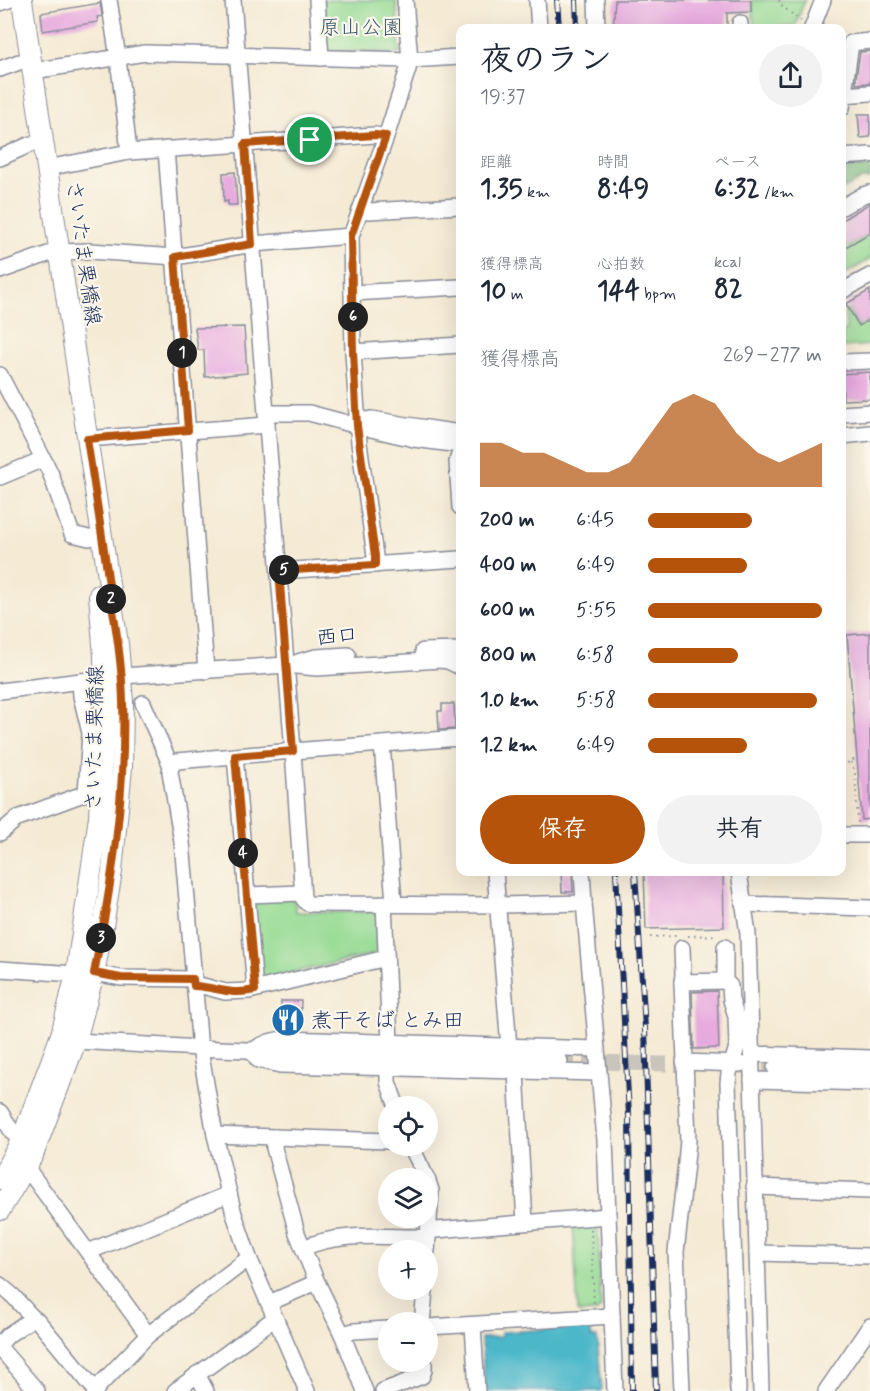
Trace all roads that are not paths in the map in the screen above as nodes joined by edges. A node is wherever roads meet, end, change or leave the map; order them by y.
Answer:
1 (9, 0) edge
2 (22, 0) edge
3 (109, 0) edge
4 (233, 0) edge
5 (317, 0) edge
6 (405, 0) edge
7 (537, 0) edge
8 (596, 0) edge
9 (823, 0) edge
10 (0, 3) edge
11 (539, 24) edge
12 (597, 24) edge
13 (808, 24) edge
14 (870, 41) edge
15 (238, 55) junction
16 (456, 57) edge
17 (118, 58) junction
18 (321, 58) junction
19 (410, 60) junction
20 (26, 66) junction
21 (0, 69) edge
22 (846, 72) edge
23 (870, 93) edge
24 (846, 101) edge
25 (386, 136) junction
26 (31, 144) junction
27 (245, 144) junction
28 (166, 149) junction
29 (129, 152) junction
30 (870, 155) edge
31 (846, 157) edge
32 (0, 158) edge
33 (47, 168) junction
34 (870, 193) edge
35 (846, 205) edge
36 (456, 206) edge
37 (360, 210) junction
38 (351, 236) junction
39 (252, 244) junction
40 (54, 253) junction
41 (175, 257) junction
42 (0, 270) edge
43 (870, 276) edge
44 (456, 287) edge
45 (846, 289) edge
46 (352, 293) junction
47 (456, 345) edge
48 (353, 352) junction
49 (870, 361) edge
50 (846, 362) edge
51 (1, 380) edge
52 (870, 412) edge
53 (846, 414) edge
54 (267, 419) junction
55 (870, 424) edge
56 (357, 426) junction
57 (846, 426) edge
58 (188, 430) junction
59 (456, 432) edge
60 (870, 433) edge
61 (846, 436) edge
62 (87, 439) junction
63 (456, 451) edge
64 (43, 459) junction
65 (0, 477) edge
66 (89, 538) junction
67 (456, 559) edge
68 (375, 565) junction
69 (279, 571) junction
70 (456, 650) edge
71 (456, 664) edge
72 (286, 665) junction
73 (206, 671) junction
74 (113, 677) junction
75 (80, 681) junction
76 (0, 691) edge
77 (143, 703) dead end
78 (456, 738) edge
79 (382, 744) junction
80 (293, 751) junction
81 (235, 756) junction
82 (171, 766) junction
83 (0, 833) edge
84 (846, 835) edge
85 (870, 835) edge
86 (486, 876) edge
87 (495, 876) edge
88 (582, 876) edge
89 (740, 876) edge
90 (302, 893) junction
91 (247, 895) junction
92 (389, 903) junction
93 (584, 903) junction
94 (493, 904) junction
95 (743, 904) junction
96 (870, 908) edge
97 (722, 941) road end
98 (682, 948) dead end
99 (386, 958) junction
100 (0, 969) edge
101 (85, 973) junction
102 (725, 981) junction
103 (194, 982) junction
104 (682, 982) junction
105 (255, 990) junction
106 (69, 1038) junction
107 (390, 1043) junction
108 (504, 1046) junction
109 (200, 1049) junction
110 (597, 1049) junction
111 (252, 1051) junction
112 (870, 1058) edge
113 (560, 1061) tunnel mouth
114 (684, 1062) junction
115 (731, 1064) junction
116 (752, 1066) junction
117 (388, 1067) junction
118 (775, 1068) tunnel mouth
119 (870, 1071) edge
120 (516, 1072) junction
121 (598, 1073) junction
122 (870, 1083) edge
123 (393, 1096) edge
124 (0, 1112) edge
125 (215, 1135) junction
126 (275, 1137) junction
127 (21, 1141) junction
128 (378, 1141) edge
129 (26, 1167) junction
130 (0, 1179) edge
131 (754, 1187) junction
132 (870, 1191) edge
133 (229, 1194) junction
134 (0, 1210) edge
135 (608, 1216) junction
136 (525, 1222) junction
137 (428, 1240) edge
138 (303, 1248) junction
139 (88, 1252) junction
140 (757, 1253) junction
141 (870, 1256) edge
142 (249, 1258) junction
143 (317, 1282) junction
144 (0, 1285) edge
145 (269, 1303) junction
146 (612, 1316) junction
147 (33, 1318) junction
148 (275, 1318) junction
149 (473, 1325) junction
150 (870, 1326) edge
151 (438, 1327) edge
152 (378, 1330) edge
153 (342, 1334) junction
154 (148, 1335) junction
155 (0, 1346) edge
156 (423, 1372) edge
157 (197, 1374) junction
158 (37, 1391) edge
159 (95, 1391) edge
160 (175, 1391) edge
161 (206, 1391) edge
162 (307, 1391) edge
163 (365, 1391) edge
164 (383, 1391) edge
165 (477, 1391) edge
166 (615, 1391) edge
167 (682, 1391) edge
168 (738, 1391) edge
169 (761, 1391) edge
170 (826, 1391) edge

1 - 10 street
1 - 20 main road, さいたま栗橋線
2 - 20 main road, さいたま栗橋線
3 - 17 street
4 - 15 street
5 - 18 street
6 - 19 street
7 - 11 street
8 - 12 street
9 - 13 street
14 - 22 street
15 - 17 street
15 - 18 street
15 - 27 street
16 - 19 street
17 - 20 street
17 - 29 street
18 - 19 street
19 - 25 street
20 - 21 street
20 - 26 main road, さいたま栗橋線
20 - 33 main road, さいたま栗橋線
23 - 24 street
25 - 27 street
25 - 37 street
26 - 32 street
26 - 40 main road, さいたま栗橋線
27 - 28 street
27 - 39 street
28 - 29 street
28 - 41 street
29 - 33 street
30 - 31 street
33 - 40 main road, さいたま栗橋線
34 - 35 street
36 - 37 street
37 - 38 street
38 - 39 street
38 - 46 street
39 - 41 street
39 - 54 street
40 - 41 street
40 - 42 street
40 - 62 main road, さいたま栗橋線
40 - 66 main road, さいたま栗橋線
41 - 58 street
43 - 45 street
44 - 46 street
46 - 48 street
47 - 48 street
48 - 56 street
49 - 50 street
51 - 64 street
52 - 53 street
54 - 56 street
54 - 58 street
54 - 69 street
55 - 57 street
56 - 59 street
56 - 63 street
56 - 68 street
58 - 62 street
58 - 73 street
60 - 61 street
62 - 74 main road, さいたま栗橋線
64 - 65 street
64 - 66 street
66 - 74 main road, さいたま栗橋線
67 - 68 street
68 - 69 street
69 - 72 street
70 - 72 street, 西口
71 - 72 street, 西口
72 - 73 street
72 - 80 street
73 - 74 street
74 - 75 street
74 - 101 main road, さいたま栗橋線
75 - 76 street
75 - 83 street
77 - 82 street
78 - 79 street
79 - 80 street
79 - 92 street
80 - 81 street
80 - 90 street
81 - 82 street
81 - 91 street
82 - 103 street
84 - 85 street
86 - 94 street
87 - 94 street
88 - 93 street
89 - 95 street
90 - 91 street
90 - 92 street
91 - 105 street
92 - 94 street
92 - 99 street
93 - 94 street
93 - 110 street
94 - 108 street
95 - 96 street
95 - 116 street
97 - 102 street
98 - 104 street
99 - 105 street
99 - 107 street
100 - 101 street
101 - 103 street
101 - 106 main road, さいたま栗橋線
102 - 104 street
102 - 115 street
103 - 105 street
103 - 109 street
104 - 114 street
106 - 109 street
106 - 127 main road, さいたま栗橋線
106 - 129 main road, さいたま栗橋線
107 - 108 street
107 - 111 street
108 - 110 street
109 - 111 street
109 - 125 street
110 - 121 street
111 - 113 street
111 - 117 street
112 - 116 street
114 - 115 street
114 - 167 street
115 - 116 street
115 - 168 street
116 - 122 street
116 - 131 street
117 - 120 street
117 - 123 street
118 - 119 street
120 - 121 street
120 - 136 street
121 - 135 street
124 - 127 street
125 - 126 street
125 - 133 street
126 - 128 street
126 - 138 street
127 - 130 main road, さいたま栗橋線
129 - 134 main road, さいたま栗橋線
129 - 139 street
131 - 132 street
131 - 140 street
133 - 139 street
133 - 142 street
135 - 136 street
135 - 146 street
136 - 137 street
137 - 138 street
138 - 143 street
139 - 154 street
140 - 141 street
140 - 169 street
142 - 145 street
142 - 154 street
143 - 145 street
143 - 153 street
144 - 147 street
145 - 148 street
146 - 149 street
146 - 166 street
147 - 155 street
147 - 159 street
148 - 157 street
148 - 162 street
149 - 151 street
149 - 165 street
150 - 170 street
152 - 153 street
153 - 163 street
154 - 159 street
155 - 158 street
156 - 164 street
157 - 160 street
157 - 161 street

